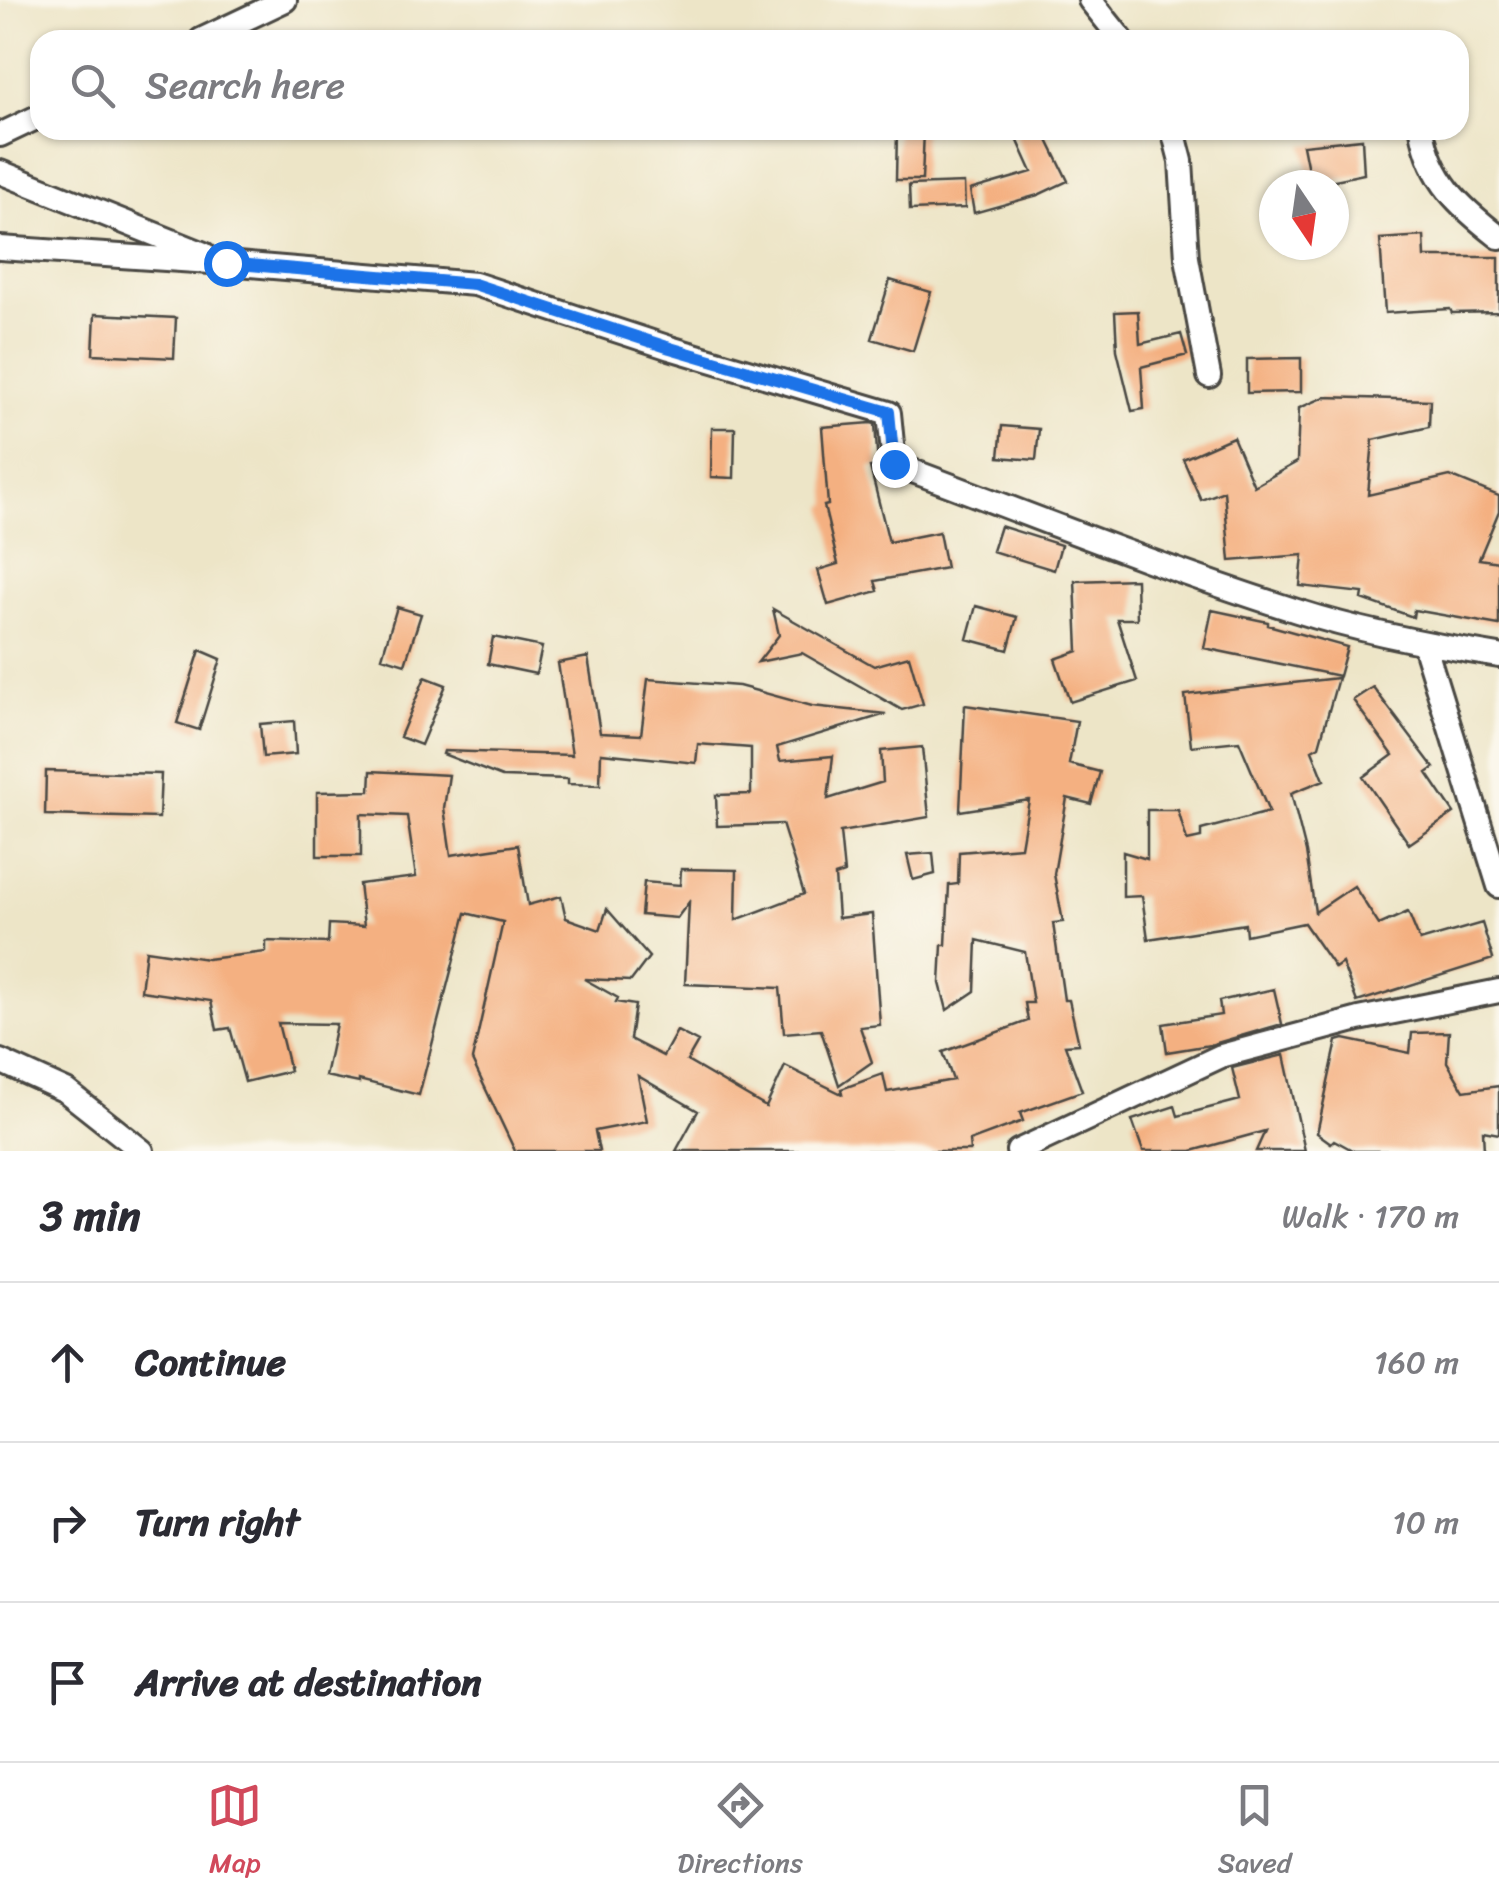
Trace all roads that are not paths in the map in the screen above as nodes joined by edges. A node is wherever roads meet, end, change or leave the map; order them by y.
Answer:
1 (285, 0) edge
2 (1090, 0) edge
3 (223, 30) edge
4 (1114, 30) edge
5 (30, 121) edge
6 (0, 135) edge
7 (1176, 140) edge
8 (1424, 140) edge
9 (0, 172) edge
10 (1499, 237) edge
11 (0, 248) edge
12 (226, 263) junction
13 (1209, 376) dead end
14 (1424, 644) junction
15 (1499, 656) edge
16 (1499, 886) edge
17 (1499, 991) edge
18 (0, 1061) edge
19 (142, 1151) edge
20 (1018, 1151) edge

1 - 3 street
2 - 4 street
5 - 6 street
7 - 13 street
8 - 10 street
9 - 12 street
11 - 12 street
12 - 14 street
14 - 15 street
14 - 16 street
17 - 20 street
18 - 19 street

